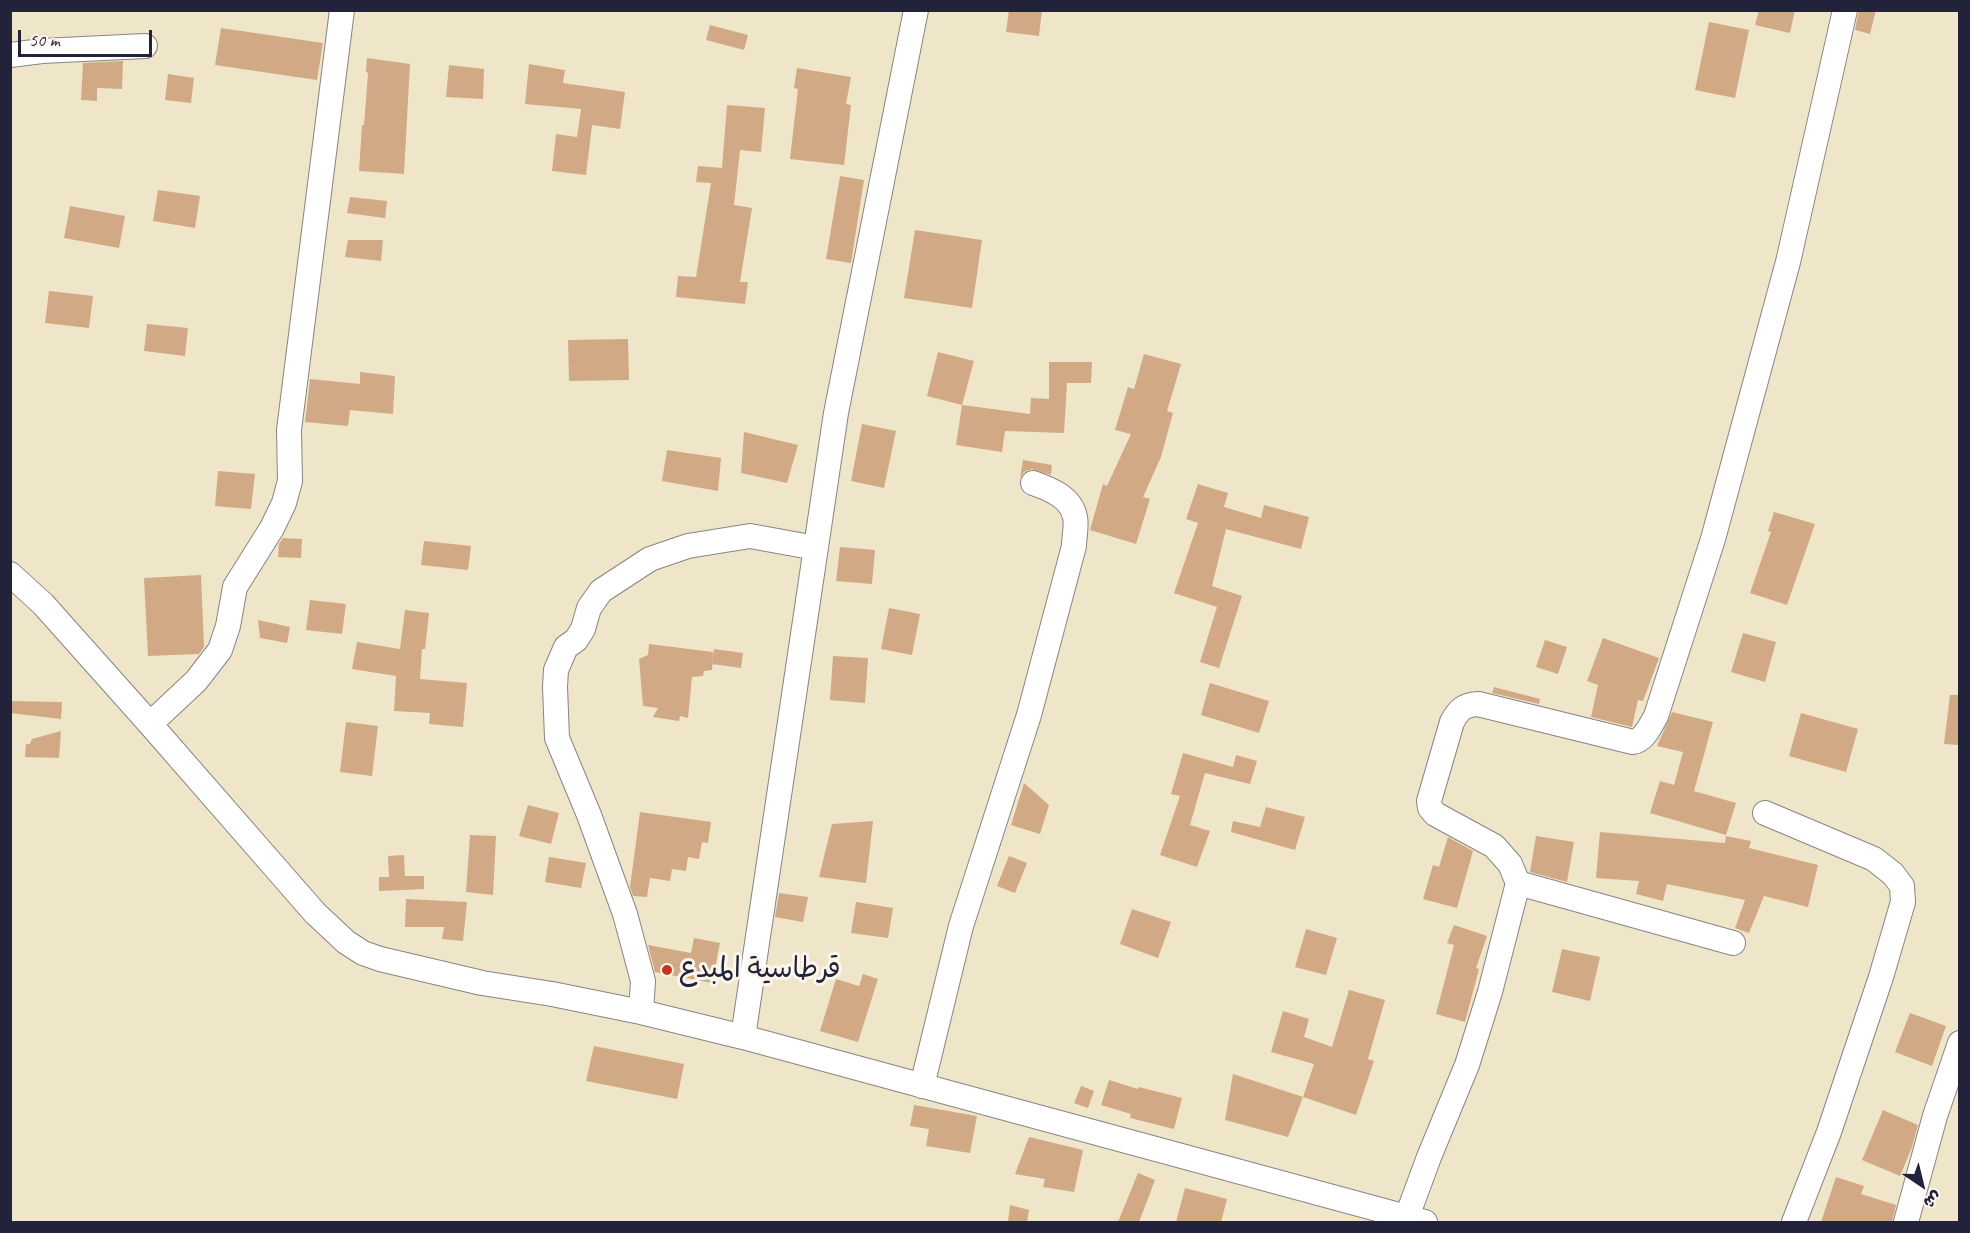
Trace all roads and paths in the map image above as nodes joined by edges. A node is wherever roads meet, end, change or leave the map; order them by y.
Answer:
1 (342, 10) edge
2 (916, 10) edge
3 (1845, 10) edge
4 (146, 46) dead end
5 (10, 55) edge
6 (1033, 483) dead end
7 (816, 548) junction
8 (10, 574) edge
9 (150, 724) junction
10 (1766, 813) dead end
11 (1518, 883) junction
12 (1733, 943) dead end
13 (641, 1012) junction
14 (743, 1037) junction
15 (1959, 1043) edge
16 (922, 1086) junction
17 (1412, 1221) edge
18 (1794, 1222) edge
19 (1906, 1222) edge

1 - 9 street
2 - 7 street
3 - 11 street
4 - 5 street
6 - 16 street
7 - 13 street
7 - 14 street
8 - 9 street
9 - 13 street
10 - 18 street
11 - 12 street
11 - 17 street
13 - 14 street
14 - 16 street
15 - 19 street
16 - 17 street

